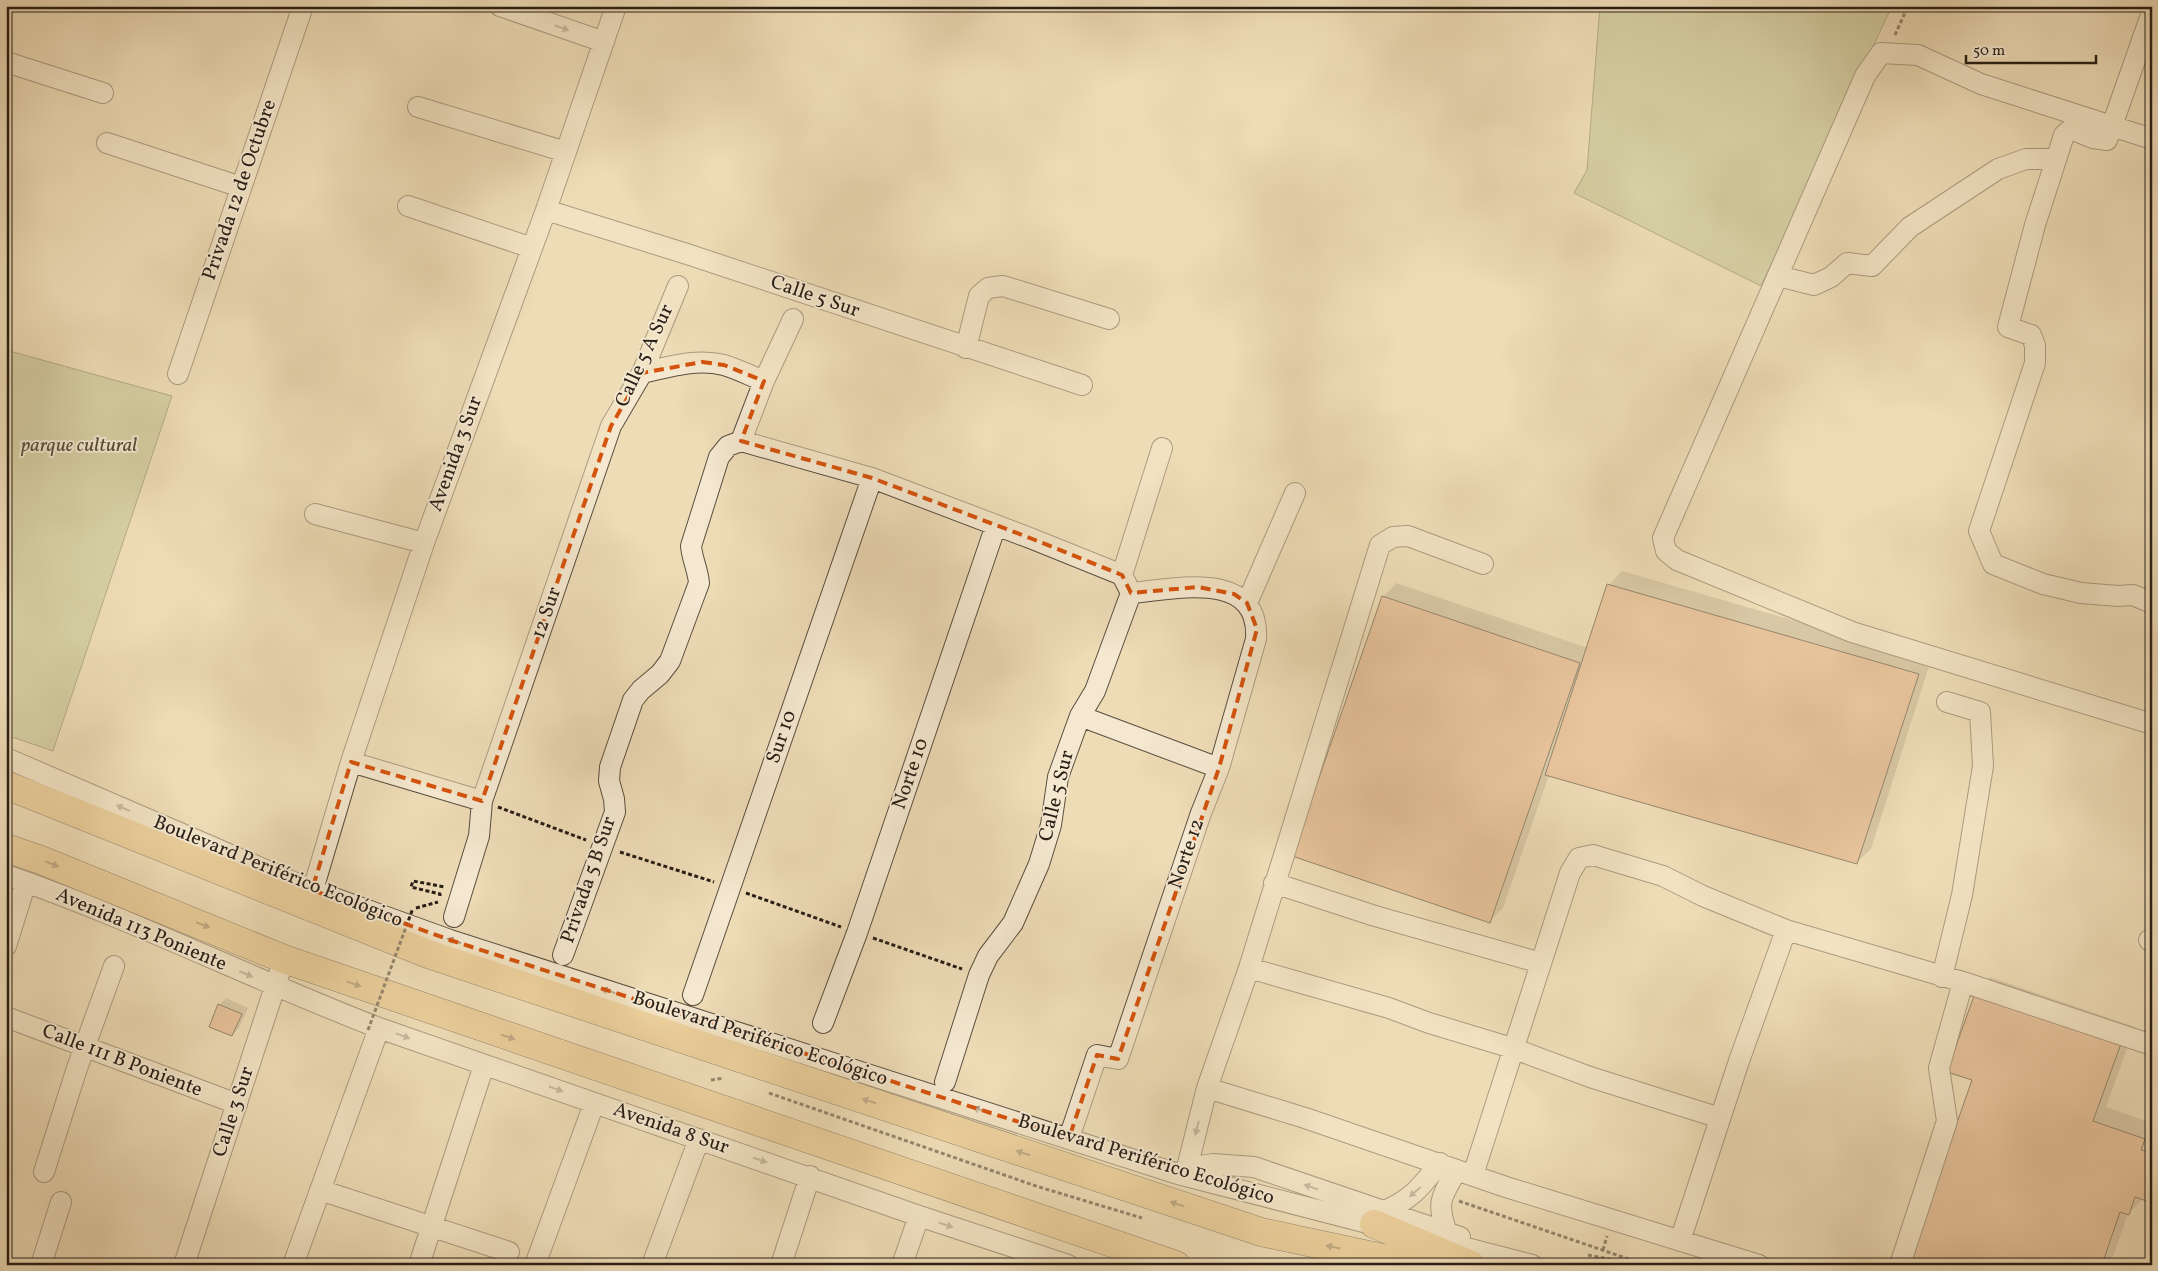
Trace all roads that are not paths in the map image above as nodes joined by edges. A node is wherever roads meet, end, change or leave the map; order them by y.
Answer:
1 (303, 6) edge
2 (500, 6) edge
3 (616, 6) edge
4 (2152, 12) edge
5 (604, 42) junction
6 (6, 62) edge
7 (102, 93) dead end
8 (418, 107) dead end
9 (2112, 126) junction
10 (2152, 139) edge
11 (107, 143) dead end
12 (566, 152) junction
13 (2056, 159) junction
14 (241, 187) junction
15 (408, 206) dead end
16 (546, 210) junction
17 (532, 248) junction
18 (1778, 276) junction
19 (678, 286) dead end
20 (793, 318) dead end
21 (1109, 319) dead end
22 (966, 348) junction
23 (642, 373) junction
24 (178, 374) dead end
25 (764, 381) junction
26 (1082, 385) dead end
27 (611, 426) joint
28 (741, 441) junction
29 (1162, 448) dead end
30 (872, 478) junction
31 (1295, 492) dead end
32 (315, 514) dead end
33 (996, 525) junction
34 (424, 543) junction
35 (1483, 564) dead end
36 (1126, 584) junction
37 (2152, 603) edge
38 (1248, 604) junction
39 (1947, 702) dead end
40 (1080, 716) junction
41 (2152, 724) edge
42 (6, 758) edge
43 (351, 762) junction
44 (1219, 768) junction
45 (6, 785) edge
46 (482, 801) junction
47 (6, 848) edge
48 (6, 875) edge
49 (26, 882) junction
50 (1274, 883) junction
51 (310, 898) junction
52 (454, 917) dead end
53 (1786, 930) junction
54 (6, 946) edge
55 (563, 955) dead end
56 (284, 959) junction
57 (1541, 963) junction
58 (114, 966) dead end
59 (1249, 968) junction
60 (1942, 976) junction
61 (1963, 982) junction
62 (276, 987) junction
63 (693, 995) dead end
64 (6, 1017) edge
65 (824, 1023) dead end
66 (374, 1029) junction
67 (2152, 1045) edge
68 (85, 1047) junction
69 (1512, 1048) junction
70 (484, 1065) junction
71 (945, 1082) dead end
72 (1207, 1088) junction
73 (237, 1104) junction
74 (592, 1112) dead end
75 (1720, 1118) junction
76 (1069, 1138) junction
77 (699, 1139) junction
78 (1457, 1169) junction
79 (1183, 1171) junction
80 (44, 1172) dead end
81 (810, 1176) junction
82 (320, 1190) junction
83 (61, 1202) dead end
84 (919, 1216) junction
85 (1378, 1218) junction
86 (432, 1226) junction
87 (1447, 1233) junction
88 (1680, 1241) junction
89 (509, 1252) dead end
90 (1016, 1257) edge
91 (42, 1265) edge
92 (184, 1265) edge
93 (293, 1265) edge
94 (419, 1265) edge
95 (535, 1265) edge
96 (652, 1265) edge
97 (781, 1265) edge
98 (902, 1265) edge
99 (1068, 1265) edge
100 (1176, 1265) edge
101 (1415, 1265) edge
102 (1471, 1265) edge
103 (1532, 1265) edge
104 (1540, 1265) edge
105 (1708, 1265) edge
106 (1759, 1265) edge
107 (1900, 1265) edge

1 - 14 street, Privada 12 de Octubre
2 -> 5 street
3 - 5 street, Avenida 3 Sur
4 - 9 street
5 - 12 street, Avenida 3 Sur
6 - 7 street
8 - 12 street
9 - 10 street
9 - 13 street
9 - 18 street
11 - 14 street
12 - 16 street, Avenida 3 Sur
13 - 18 street
13 - 37 street
14 - 24 street, Privada 12 de Octubre
15 - 17 street
16 - 17 street, Avenida 3 Sur
16 - 22 street, Calle 5 Sur
17 - 34 street, Avenida 3 Sur
18 - 41 street
19 - 23 street, Calle 5 A Sur
20 - 25 street
21 - 22 street
22 - 26 street, Calle 5 Sur
23 - 25 street
23 - 27 street, Calle 5 A Sur
25 - 28 street
27 - 46 street, 12 Sur
28 - 30 street
28 - 55 street, Privada 5 B Sur
29 - 36 street, Calle 5 Sur
30 - 33 street
30 - 63 street, Sur 10
31 - 38 street
32 - 34 street
33 - 36 street
33 - 65 street, Norte 10
34 - 43 street, Avenida 3 Sur
35 - 50 street
36 - 38 street
36 - 40 street, Calle 5 Sur
38 - 44 street, Norte 12
39 - 60 street
40 - 44 street
40 - 71 street, Calle 5 Sur
51 -> 42 street, Boulevard Periférico Ecológico
43 - 46 street
43 - 51 street, Avenida 3 Sur
44 - 76 street, Norte 12
45 - 51 highway, Boulevard Periférico Ecológico
46 - 52 street, 12 Sur
47 -> 56 highway
48 - 49 street, Avenida 113 Poniente
49 - 54 street
49 -> 62 street, Avenida 113 Poniente
50 - 57 street
50 - 59 street
76 -> 51 street, Boulevard Periférico Ecológico
101 -> 51 highway, Boulevard Periférico Ecológico
53 - 57 street
53 - 60 street
53 - 75 street
56 - 62 street, Calle 3 Sur
56 -> 100 highway
57 - 69 street
58 - 68 street
59 - 69 street
59 - 72 street
60 - 61 street
61 - 67 street
61 - 107 street
62 - 66 street, Avenida 8 Sur
62 - 73 street, Calle 3 Sur
64 - 68 street, Calle 111 B Poniente
66 -> 70 street, Avenida 8 Sur
66 - 82 street
68 - 73 street, Calle 111 B Poniente
68 - 80 street
69 - 75 street
69 - 78 street
70 -> 77 street, Avenida 8 Sur
70 - 86 street
72 - 78 street
72 -> 79 street
73 - 92 street, Calle 3 Sur
74 - 95 street
75 - 88 street
76 - 79 street, Boulevard Periférico Ecológico
77 -> 81 street, Avenida 8 Sur
77 - 96 street
78 -> 85 street
78 - 87 street
78 - 88 street
85 -> 79 street, Boulevard Periférico Ecológico
81 - 84 street, Avenida 8 Sur
81 - 97 street
82 - 86 street
82 - 93 street
83 - 91 street
84 -> 90 street, Avenida 8 Sur
84 - 98 street
85 - 87 street
85 - 102 highway
85 - 103 street, Boulevard Periférico Ecológico
86 - 89 street
86 - 94 street
87 - 104 street
88 - 105 street
88 - 106 street
90 - 99 street, Avenida 8 Sur

